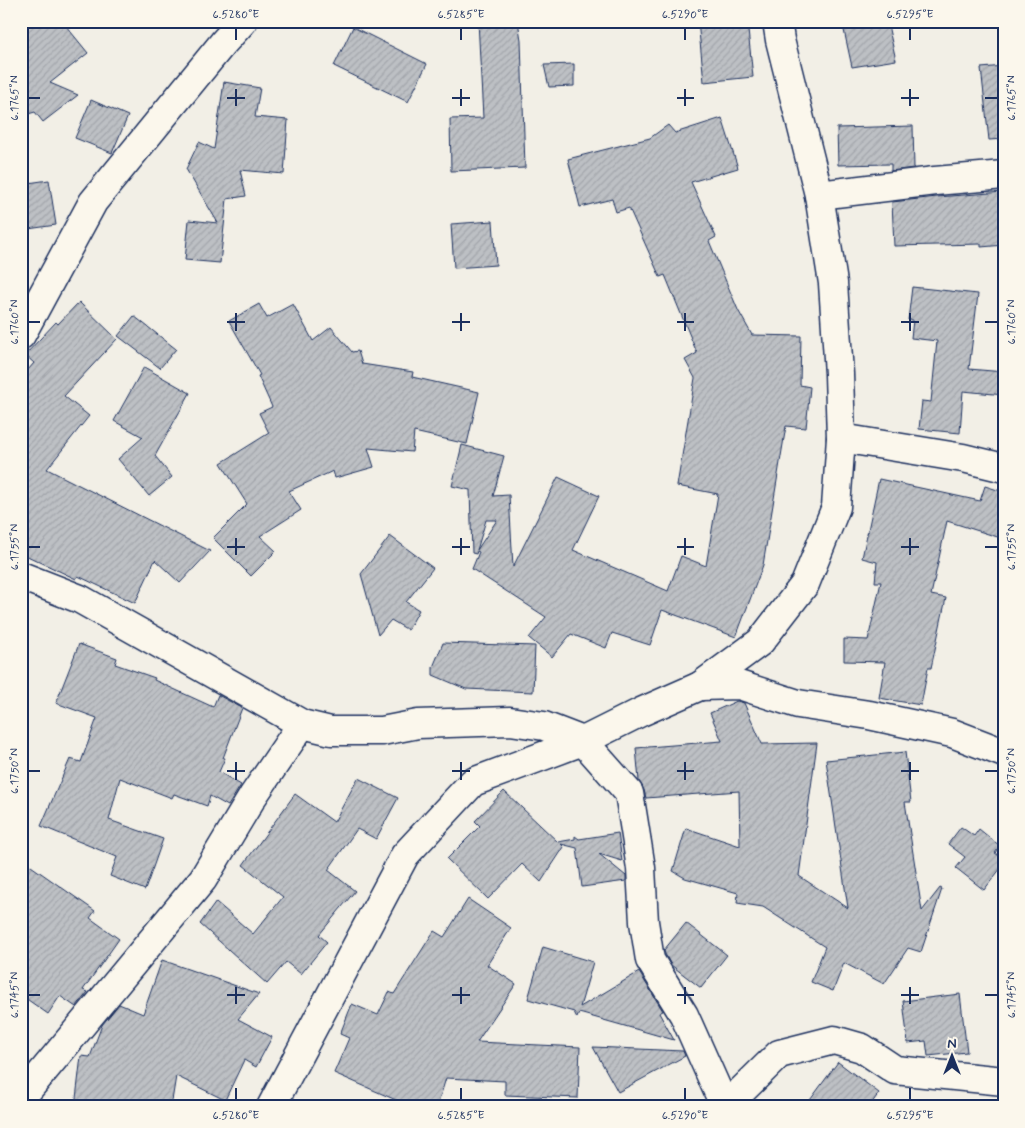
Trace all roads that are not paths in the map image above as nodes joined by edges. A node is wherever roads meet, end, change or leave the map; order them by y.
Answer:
1 (243, 21) edge
2 (777, 21) edge
3 (1004, 176) edge
4 (819, 195) junction
5 (21, 335) edge
6 (841, 438) junction
7 (1004, 468) edge
8 (21, 576) edge
9 (700, 686) junction
10 (302, 724) junction
11 (584, 741) junction
12 (1004, 753) edge
13 (1004, 1081) edge
14 (21, 1098) edge
15 (271, 1107) edge
16 (725, 1107) edge

1 - 5 street
2 - 4 street
3 - 4 street
4 - 6 street
6 - 7 street
6 - 9 street
8 - 10 street
9 - 11 street
9 - 12 street
10 - 11 street
10 - 14 street
11 - 15 street
11 - 16 street
13 - 16 street

